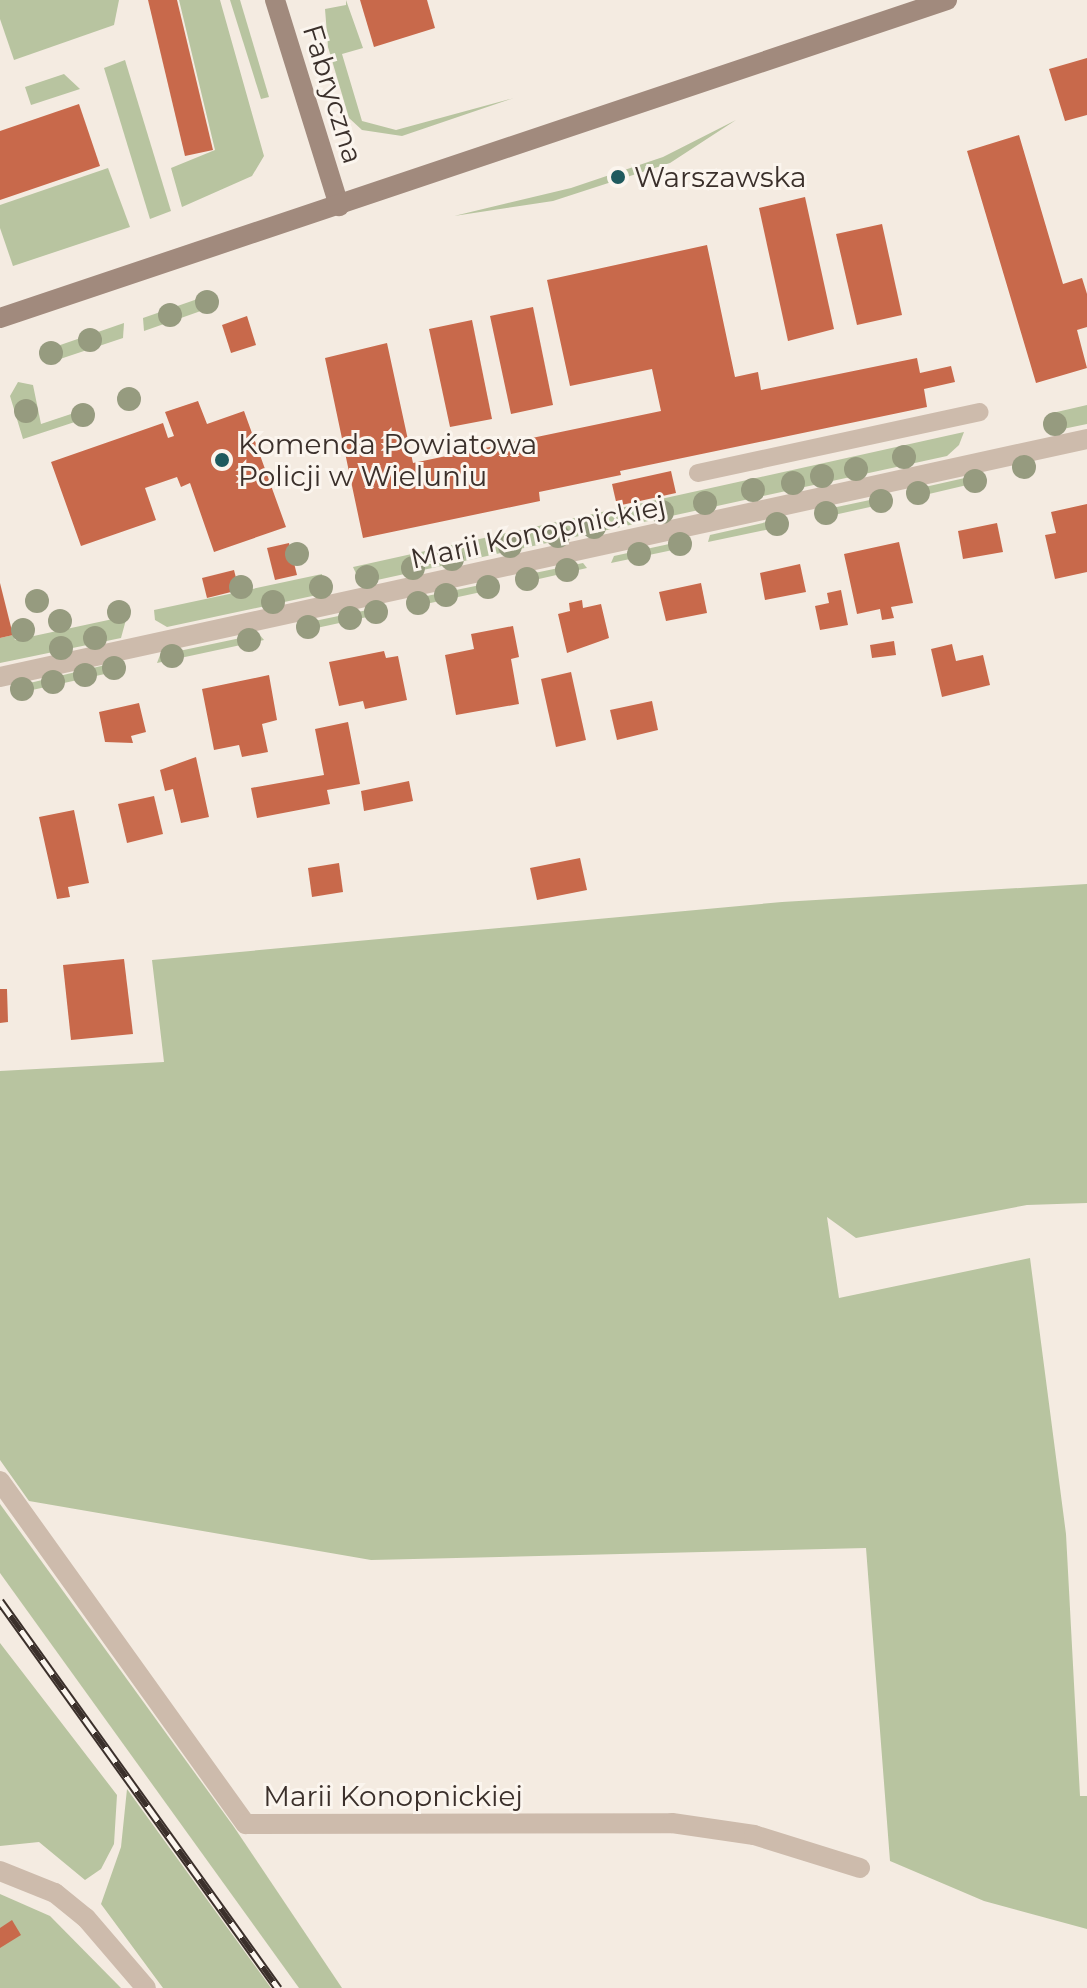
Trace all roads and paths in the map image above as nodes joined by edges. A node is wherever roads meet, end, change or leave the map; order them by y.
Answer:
1 (275, 0) edge
2 (947, 0) edge
3 (339, 206) junction
4 (0, 318) edge
5 (979, 412) dead end
6 (1087, 439) edge
7 (698, 473) dead end
8 (0, 677) edge
9 (0, 1481) edge
10 (860, 1868) dead end
11 (0, 1871) edge
12 (146, 1988) edge

1 - 3 main road, Fabryczna
2 - 3 main road
3 - 4 main road
5 - 7 lane
6 - 8 street, Marii Konopnickiej
9 - 10 street, Marii Konopnickiej
11 - 12 street

